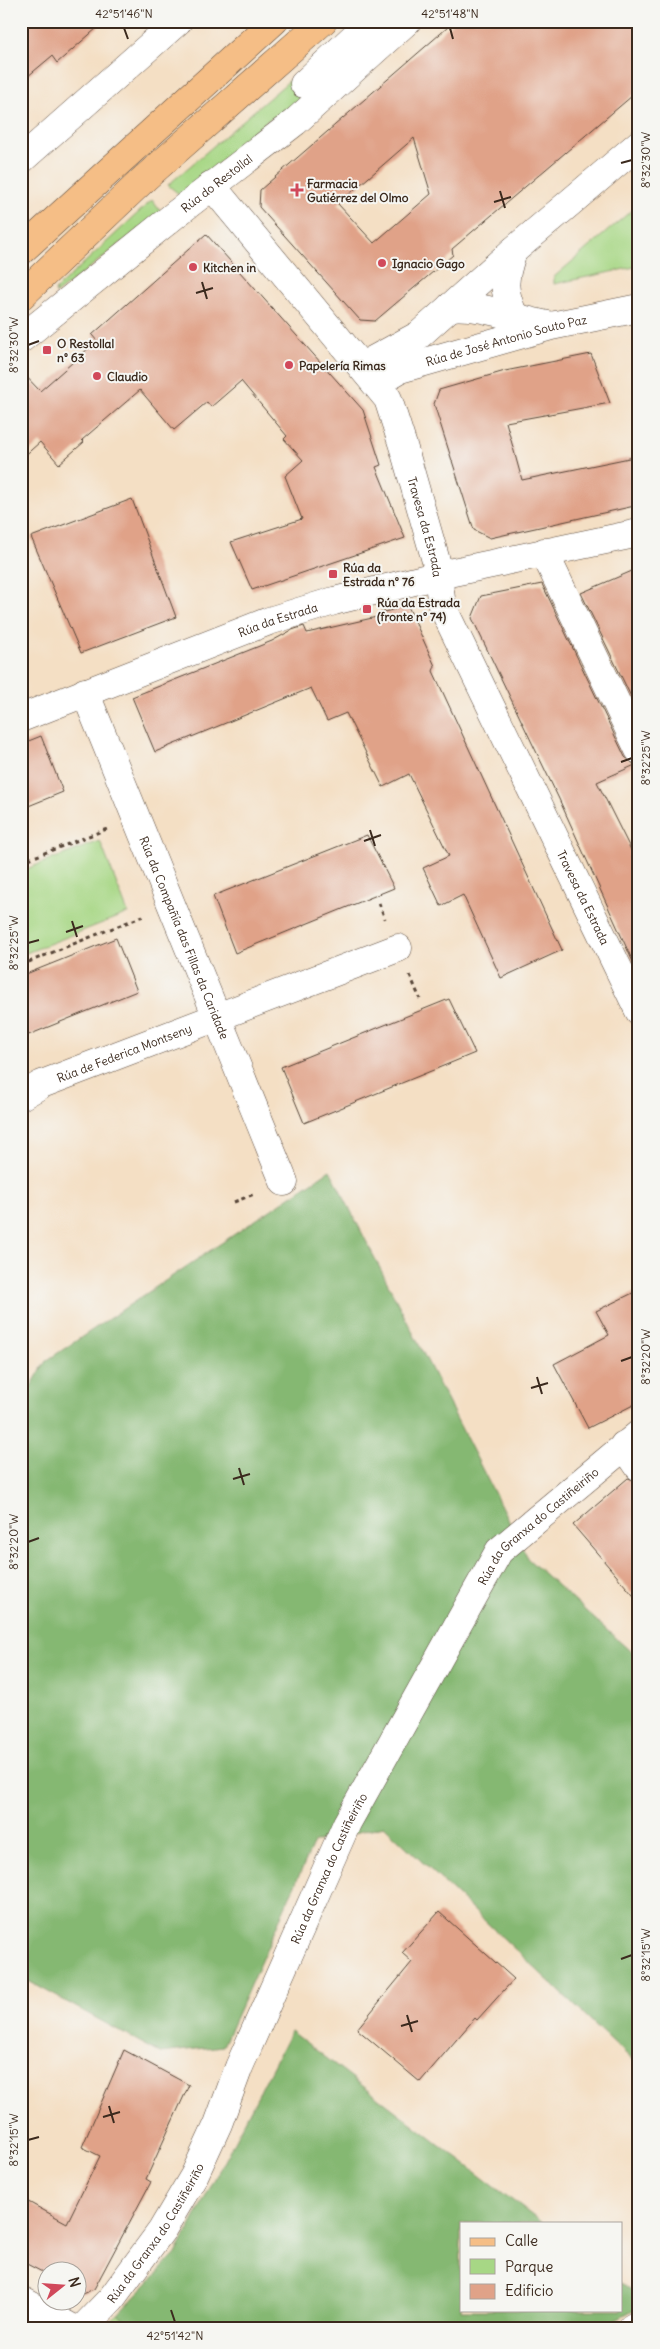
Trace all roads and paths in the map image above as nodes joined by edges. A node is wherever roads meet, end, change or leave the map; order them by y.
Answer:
1 (178, 21) edge
2 (274, 21) edge
3 (323, 21) edge
4 (371, 21) edge
5 (407, 21) edge
6 (304, 84) dead end
7 (639, 144) edge
8 (21, 160) edge
9 (211, 185) junction
10 (21, 251) edge
11 (513, 251) junction
12 (21, 296) edge
13 (450, 307) junction
14 (639, 308) edge
15 (515, 318) junction
16 (552, 326) junction
17 (21, 339) edge
18 (369, 375) junction
19 (639, 533) edge
20 (544, 552) junction
21 (439, 575) junction
22 (85, 692) junction
23 (21, 718) edge
24 (639, 750) edge
25 (107, 829) dead end
26 (21, 862) edge
27 (142, 916) dead end
28 (398, 948) dead end
29 (21, 965) edge
30 (639, 1011) edge
31 (217, 1018) junction
32 (21, 1096) edge
33 (284, 1182) dead end
34 (631, 1439) edge
35 (639, 1467) edge
36 (21, 2300) edge
37 (639, 2324) edge
38 (72, 2328) edge
39 (83, 2328) edge
40 (632, 2328) edge

1 - 8 street
2 - 10 main road
3 - 12 main road
4 - 6 street
5 - 9 street, Rúa do Restollal
7 - 11 street
9 - 17 street, Rúa do Restollal
9 - 18 street, Travesa da Estrada
11 - 13 street
11 - 15 street
13 - 15 street
13 - 18 street
14 - 16 street, Rúa de José Antonio Souto Paz
15 - 16 street
16 - 18 street, Rúa de José Antonio Souto Paz
18 - 21 street, Travesa da Estrada
19 - 20 street, Rúa da Estrada
20 - 21 street, Rúa da Estrada
20 - 24 street
21 - 22 street, Rúa da Estrada
21 - 30 street, Travesa da Estrada
22 - 23 street, Rúa da Estrada
22 - 31 street, Rúa da Compañía das Fillas da Caridade
25 - 26 path
27 - 29 path
28 - 31 street, Rúa de Federica Montseny
31 - 32 street, Rúa de Federica Montseny
31 - 33 street, Rúa da Compañía das Fillas da Caridade
34 - 35 street, Rúa da Granxa do Castiñeiriño
34 - 39 street, Rúa da Granxa do Castiñeiriño
36 - 38 street
37 - 40 street

